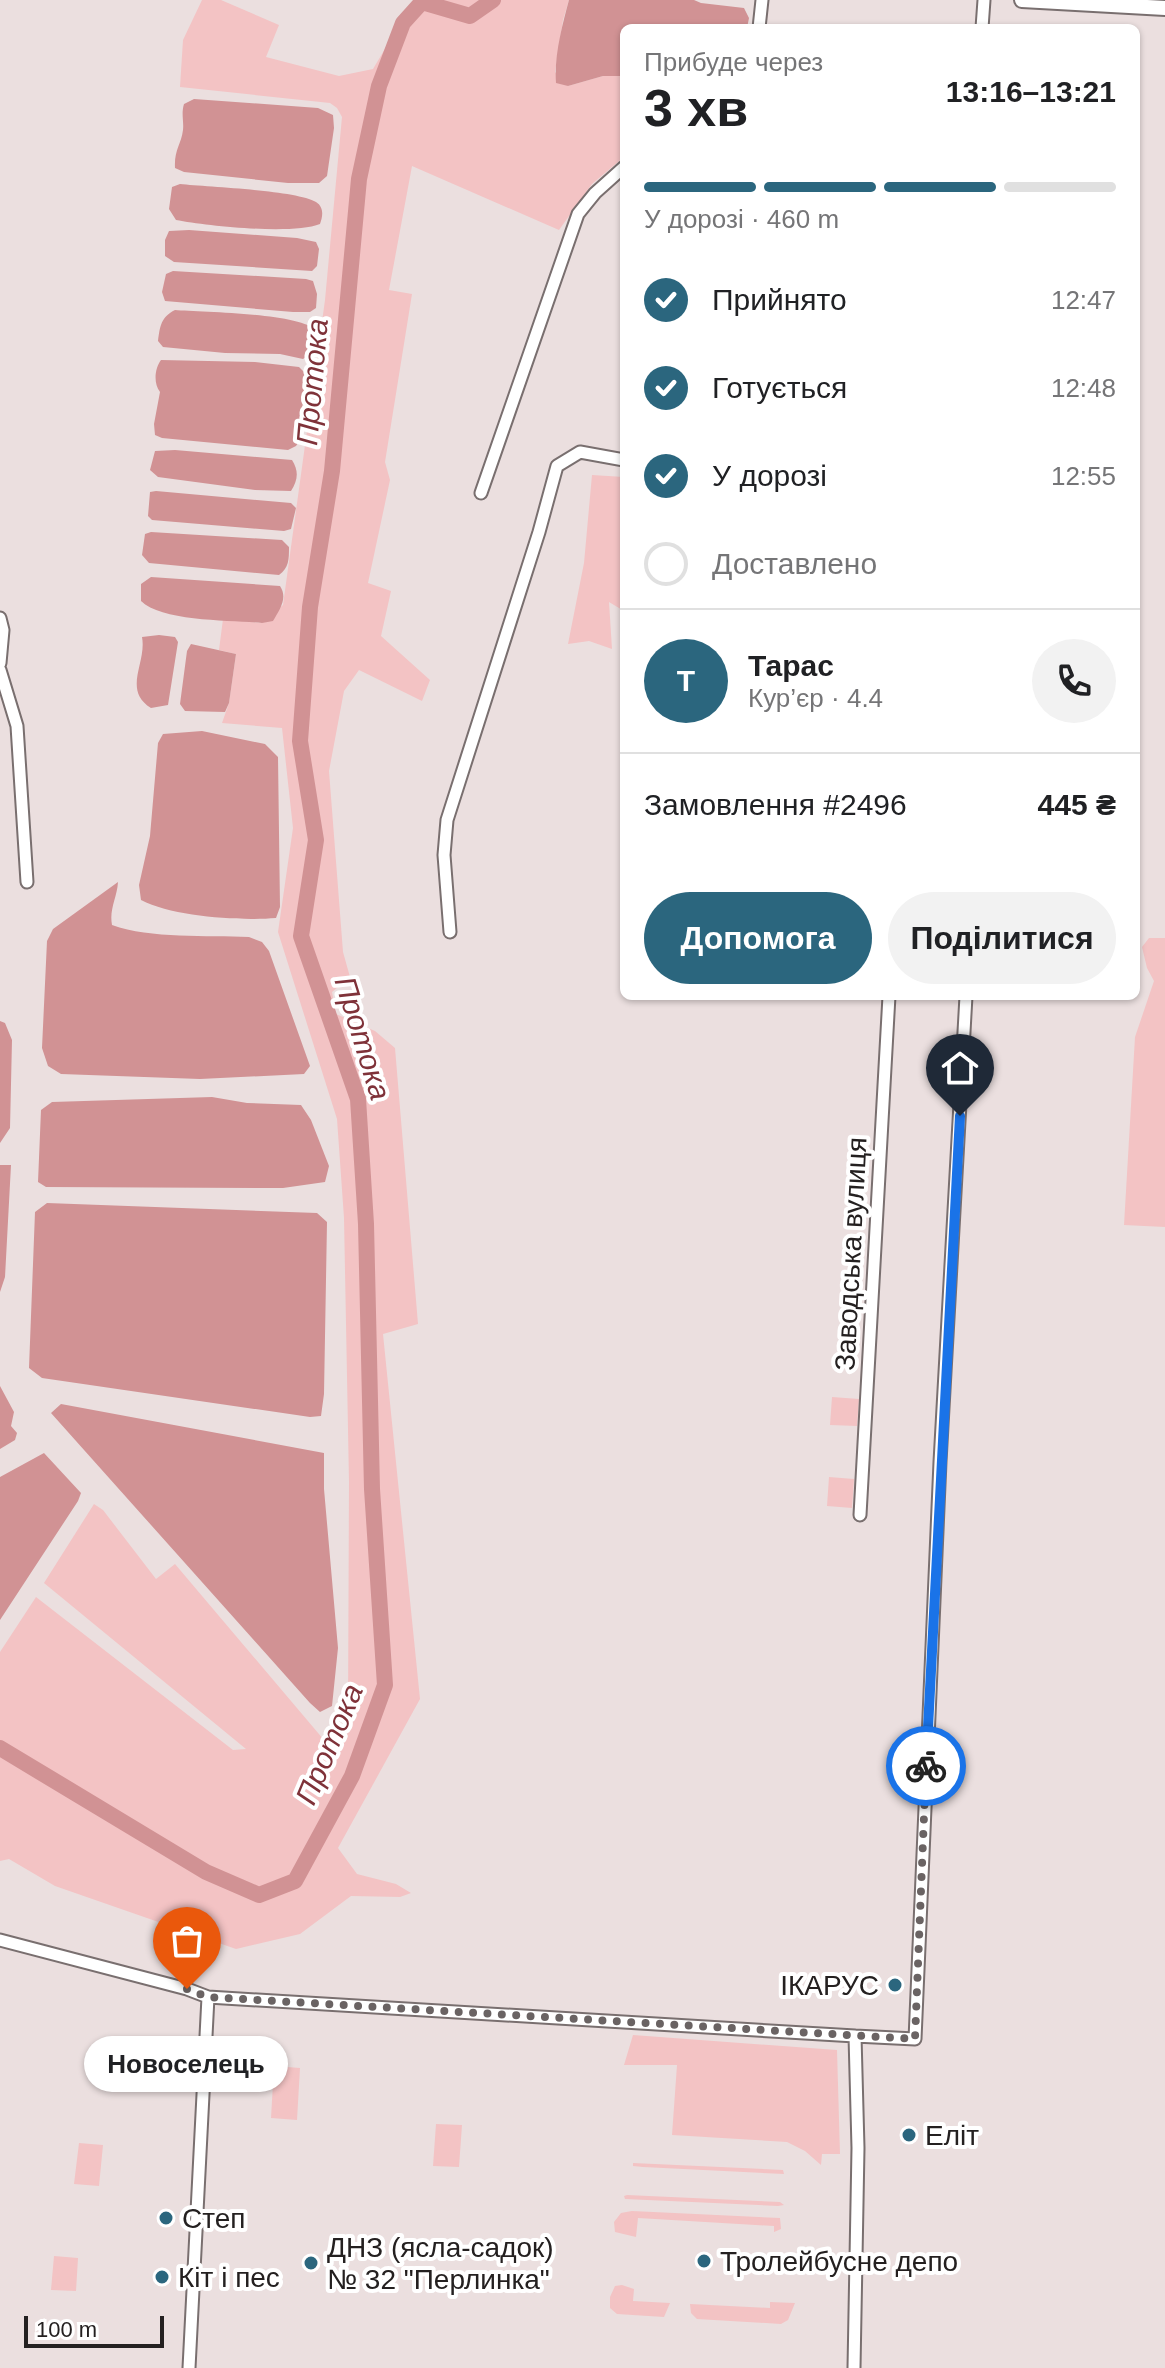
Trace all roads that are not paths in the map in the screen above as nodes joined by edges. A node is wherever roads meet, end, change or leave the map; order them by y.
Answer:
1 (762, 0) edge
2 (984, 0) edge
3 (1022, 0) edge
4 (1165, 8) edge
5 (759, 24) edge
6 (982, 24) edge
7 (620, 171) edge
8 (620, 459) edge
9 (481, 493) dead end
10 (0, 618) edge
11 (0, 663) edge
12 (0, 670) edge
13 (27, 882) dead end
14 (450, 932) dead end
15 (889, 1000) edge
16 (966, 1000) edge
17 (860, 1515) dead end
18 (0, 1940) edge
19 (208, 1997) junction
20 (855, 2036) junction
21 (189, 2368) edge
22 (854, 2368) edge

1 - 5 street
2 - 6 street
3 - 4 street
7 - 9 street
8 - 14 street
10 - 11 street
12 - 13 street
15 - 17 street, Заводська вулиця
16 - 20 street
18 - 19 street
19 - 20 street
19 - 21 street
20 - 22 street

